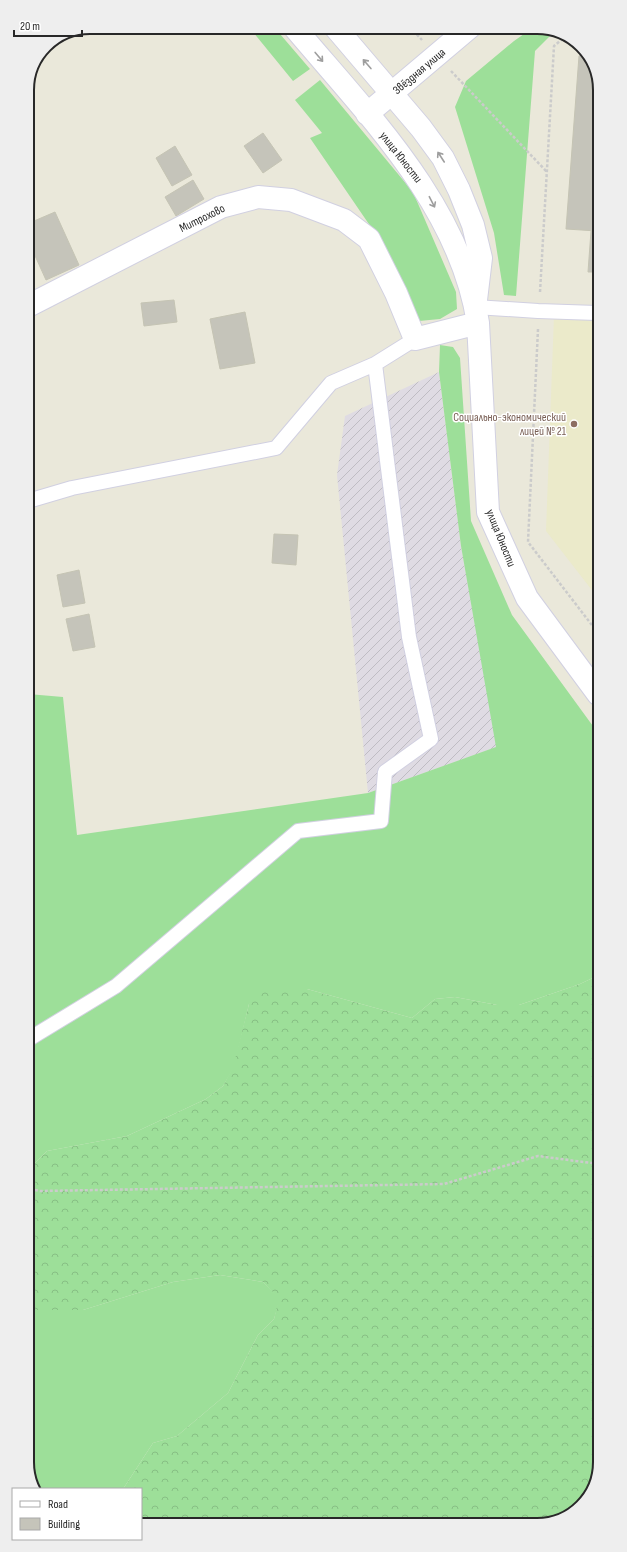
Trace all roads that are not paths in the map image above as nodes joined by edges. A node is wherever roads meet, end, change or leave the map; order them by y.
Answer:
1 (300, 34) edge
2 (341, 34) edge
3 (462, 34) edge
4 (392, 94) junction
5 (367, 114) junction
6 (34, 303) edge
7 (593, 313) edge
8 (477, 315) junction
9 (415, 339) junction
10 (375, 364) junction
11 (34, 499) edge
12 (593, 687) edge
13 (34, 1036) edge

1 -> 5 street, улица Юности
4 -> 2 street, улица Юности
3 - 4 street, Звёздная улица
4 - 5 street, Звёздная улица
8 -> 4 street, улица Юности
5 -> 8 street, улица Юности
6 - 9 street, Митрохово
7 - 8 lane
8 - 9 street
8 - 12 street, улица Юности
9 - 10 lane
10 - 11 lane
10 - 13 lane

